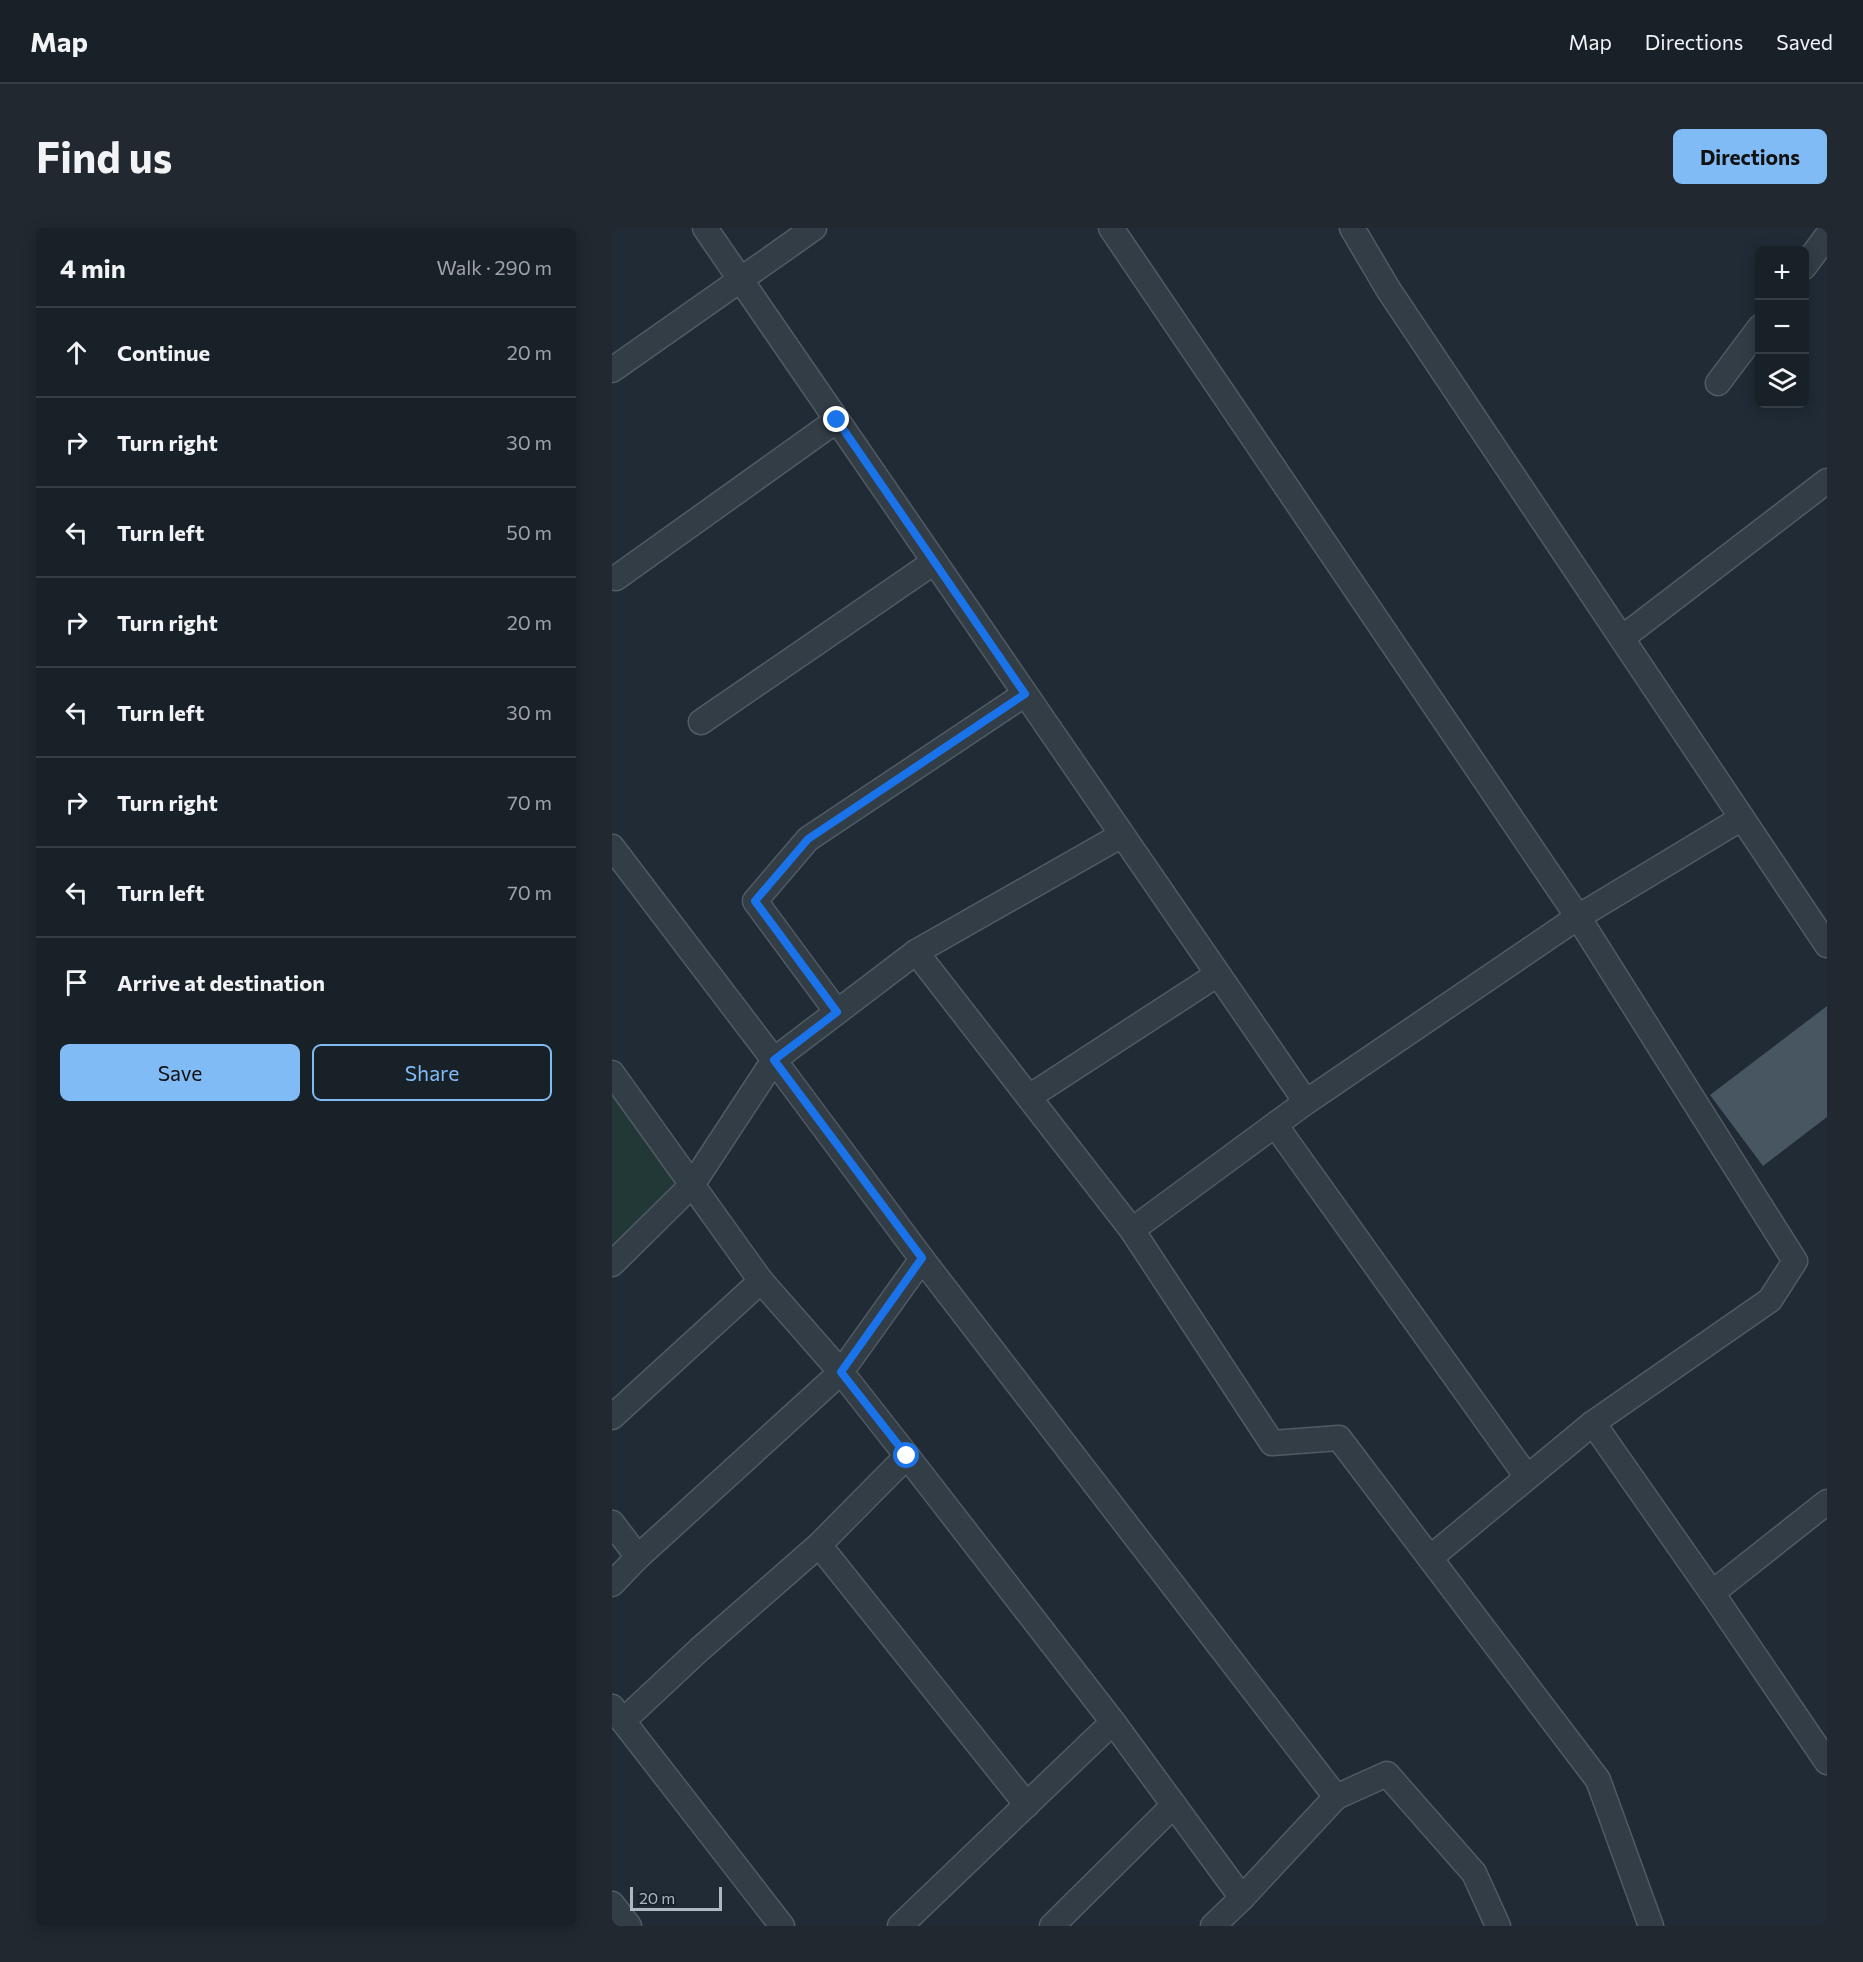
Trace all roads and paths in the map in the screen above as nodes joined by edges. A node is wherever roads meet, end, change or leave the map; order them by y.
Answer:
1 (705, 228) edge
2 (814, 228) edge
3 (1112, 228) edge
4 (1352, 228) edge
5 (1827, 236) edge
6 (1809, 260) edge
7 (740, 280) junction
8 (1755, 334) edge
9 (612, 370) edge
10 (1718, 383) dead end
11 (837, 420) junction
12 (1827, 481) edge
13 (934, 562) junction
14 (616, 578) dead end
15 (1622, 638) junction
16 (1025, 694) junction
17 (701, 722) dead end
18 (1742, 818) junction
19 (1122, 835) junction
20 (612, 847) edge
21 (1578, 917) junction
22 (1827, 945) edge
23 (916, 952) junction
24 (1218, 974) junction
25 (837, 1012) junction
26 (774, 1060) junction
27 (612, 1073) edge
28 (1029, 1097) junction
29 (1306, 1102) junction
30 (1276, 1126) junction
31 (692, 1185) junction
32 (1132, 1230) junction
33 (922, 1258) junction
34 (612, 1264) edge
35 (761, 1281) junction
36 (841, 1372) junction
37 (612, 1417) edge
38 (1593, 1423) junction
39 (907, 1456) junction
40 (1527, 1477) junction
41 (1827, 1502) edge
42 (612, 1523) edge
43 (819, 1545) junction
44 (638, 1557) junction
45 (1430, 1558) junction
46 (612, 1584) edge
47 (1712, 1593) junction
48 (617, 1714) edge
49 (1113, 1722) junction
50 (1827, 1762) edge
51 (1336, 1797) junction
52 (1027, 1805) junction
53 (1174, 1805) junction
54 (1242, 1898) junction
55 (612, 1904) edge
56 (629, 1926) edge
57 (782, 1926) edge
58 (900, 1926) edge
59 (1052, 1926) edge
60 (1213, 1926) edge
61 (1498, 1926) edge
62 (1651, 1926) edge

1 - 7 street
2 - 7 street
3 - 21 street
4 - 15 street
5 - 6 street
7 - 9 street
7 - 11 street
8 - 10 street
11 - 13 street
11 - 14 street
12 - 15 street
13 - 16 street
13 - 17 street
15 - 18 street
16 - 19 street
16 - 25 street
18 - 21 street
18 - 22 street
19 - 23 street
19 - 24 street
20 - 26 street
21 - 29 street
21 - 38 street
23 - 25 street
23 - 28 street
24 - 28 street
24 - 29 street
25 - 26 street
26 - 31 street
26 - 33 street
27 - 31 street
28 - 32 street
29 - 30 street
30 - 32 street
30 - 40 street
31 - 34 street
31 - 35 street
32 - 45 street
33 - 36 street
33 - 51 street
35 - 36 street
35 - 37 street
36 - 39 street
36 - 44 street
38 - 40 street
38 - 47 street
39 - 43 street
39 - 49 street
40 - 45 street
41 - 47 street
42 - 44 street
43 - 48 street
43 - 52 street
44 - 46 street
45 - 62 street
47 - 50 street
48 - 57 street
49 - 52 street
49 - 53 street
51 - 54 street
51 - 61 street
52 - 58 street
53 - 54 street
53 - 59 street
54 - 60 street
55 - 56 street

